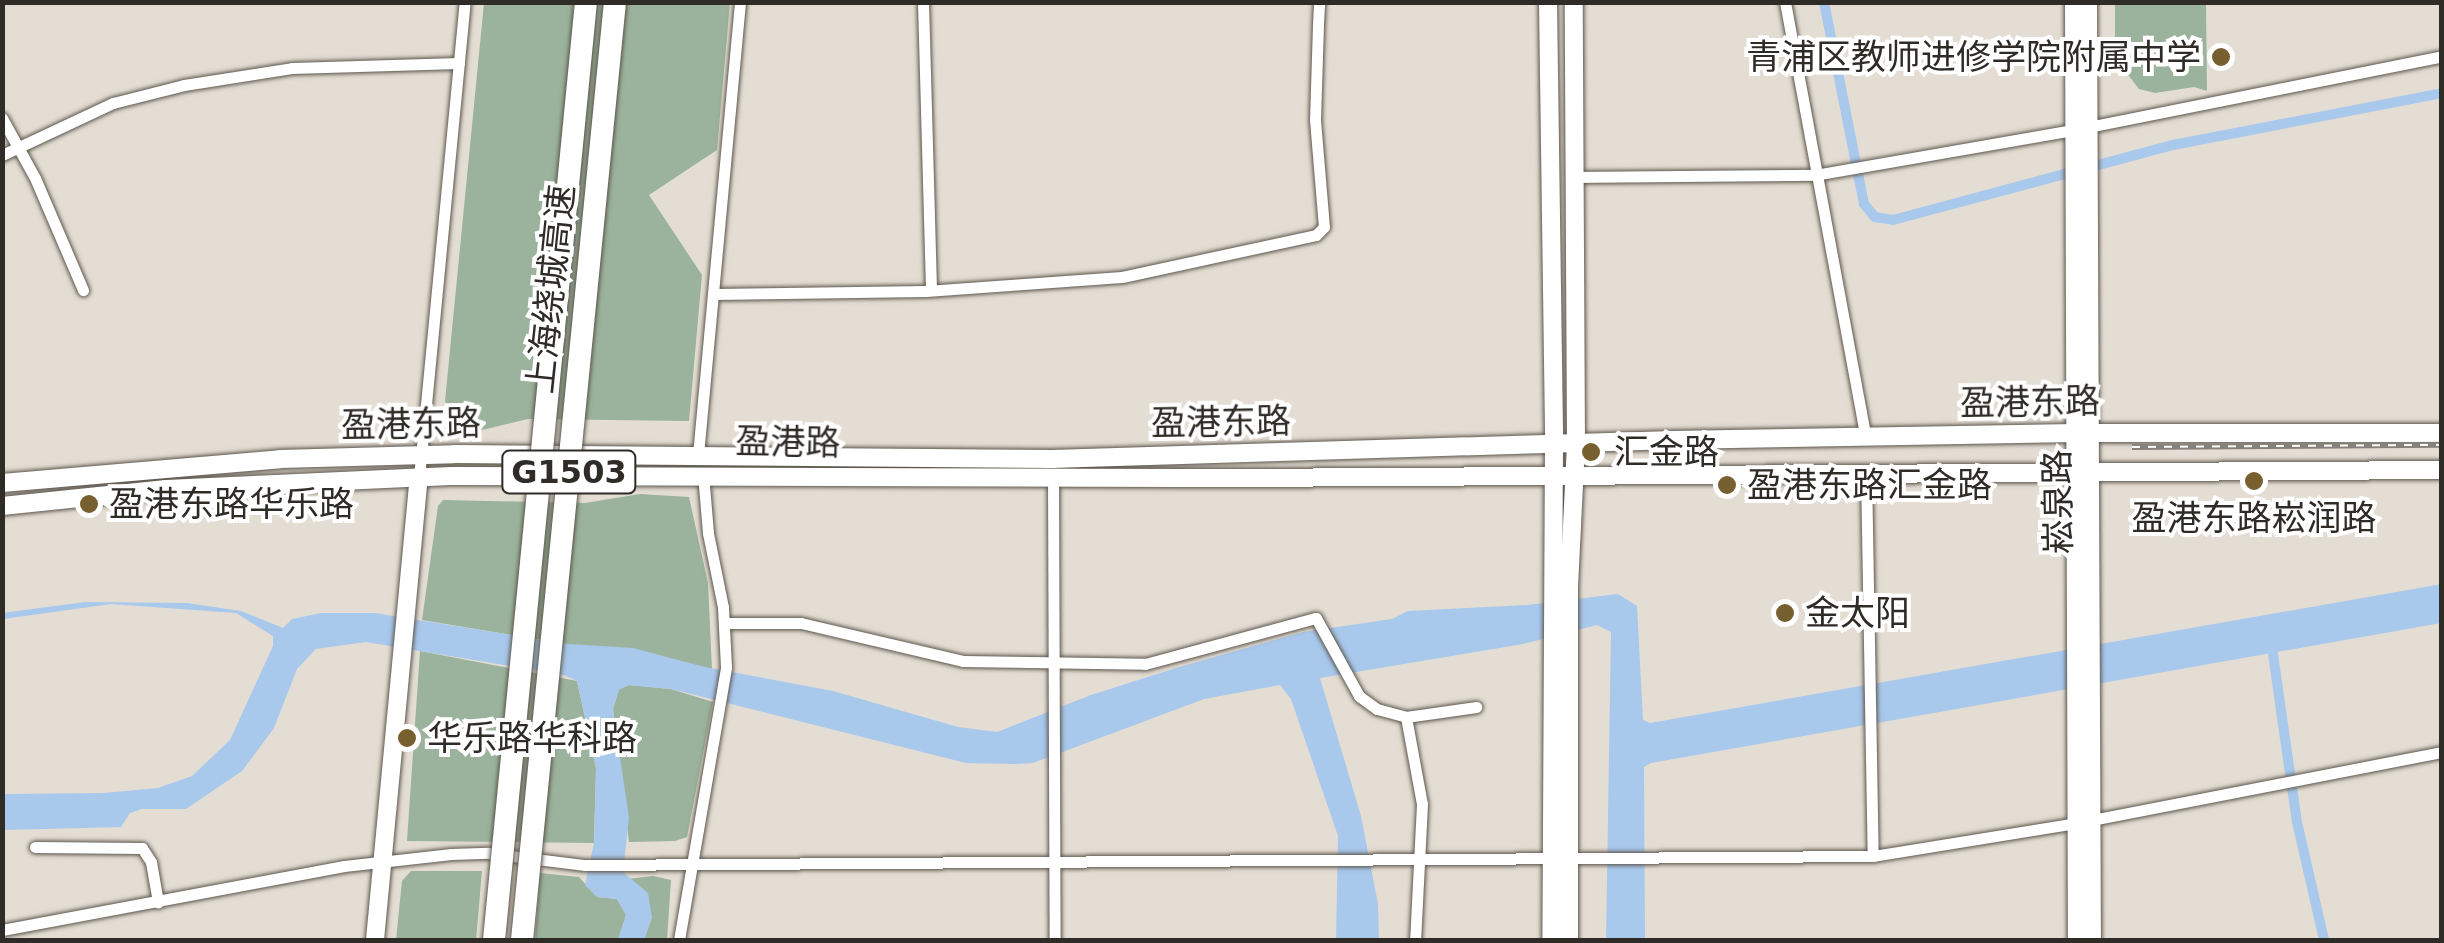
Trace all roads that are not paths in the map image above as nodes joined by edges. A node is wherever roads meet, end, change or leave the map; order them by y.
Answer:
1 (465, 2) edge
2 (586, 2) edge
3 (615, 2) edge
4 (740, 2) edge
5 (923, 2) edge
6 (1319, 2) edge
7 (1548, 2) edge
8 (1574, 2) edge
9 (1785, 2) edge
10 (2074, 2) edge
11 (2088, 2) edge
12 (2442, 56) edge
13 (459, 63) junction
14 (2, 118) edge
15 (2081, 129) junction
16 (17, 146) junction
17 (2, 155) edge
18 (1815, 174) junction
19 (1574, 177) junction
20 (931, 288) junction
21 (83, 290) dead end
22 (714, 294) junction
23 (2081, 433) junction
24 (2442, 433) edge
25 (1866, 439) junction
26 (1576, 442) junction
27 (1554, 443) junction
28 (698, 454) junction
29 (421, 456) junction
30 (1053, 468) junction
31 (2442, 470) edge
32 (1866, 471) junction
33 (2082, 471) junction
34 (1575, 473) junction
35 (704, 474) junction
36 (1554, 474) junction
37 (418, 478) junction
38 (2, 483) edge
39 (2, 506) edge
40 (1560, 589) junction
41 (724, 623) junction
42 (1053, 664) junction
43 (1476, 707) dead end
44 (1406, 716) junction
45 (2442, 752) edge
46 (2084, 821) junction
47 (35, 848) dead end
48 (1560, 856) junction
49 (1874, 856) junction
50 (1420, 857) junction
51 (1054, 858) junction
52 (383, 863) junction
53 (688, 865) junction
54 (158, 902) junction
55 (2, 930) edge
56 (375, 940) edge
57 (494, 940) edge
58 (522, 940) edge
59 (678, 940) edge
60 (1054, 940) edge
61 (1415, 940) edge
62 (1551, 940) edge
63 (1569, 940) edge
64 (2076, 940) edge
65 (2092, 940) edge

1 - 13 street
2 - 57 highway, 上海绕城高速 / G1503, bridge
3 - 58 highway, 上海绕城高速 / G1503, bridge
4 - 22 street
5 - 20 street
6 - 20 street
7 - 27 main road
8 - 19 main road
9 - 18 street
10 - 15 main road, 崧泉路
11 - 15 main road, 崧泉路
12 - 15 street
13 - 16 street
13 - 29 street
14 - 16 street
15 - 18 street
15 - 23 main road, 崧泉路
16 - 17 street
16 - 21 street
18 - 19 street
18 - 25 street
19 - 26 main road
20 - 22 street
22 - 28 street
23 - 24 main road, 盈港东路
23 - 25 main road, 盈港东路
23 - 33 main road, 崧泉路
25 - 26 main road, 盈港东路
26 - 27 main road, 盈港东路
26 - 34 main road
27 - 30 main road, 盈港东路
27 - 36 main road
28 - 29 main road, 盈港东路
28 - 30 main road, 盈港东路
29 - 37 street
29 - 38 main road, 盈港东路
30 - 35 main road, 盈港路
30 - 36 main road, 盈港路
30 - 42 street
31 - 33 main road, 盈港东路
32 - 33 main road, 盈港东路
32 - 34 main road, 盈港东路
32 - 49 street
33 - 46 main road, 崧泉路
34 - 36 main road, 盈港路
34 - 40 main road
35 - 37 main road, 盈港路
35 - 41 street
36 - 40 main road
37 - 39 main road, 盈港路
37 - 52 main road
40 - 48 main road
41 - 42 street
41 - 53 street
42 - 44 street
42 - 51 street
43 - 44 street
44 - 50 street
45 - 46 street
46 - 49 street
46 - 64 main road, 崧泉路
46 - 65 main road, 崧泉路
47 - 54 street
48 - 49 street
48 - 50 street
48 - 62 main road
48 - 63 main road
50 - 51 street
50 - 61 street
51 - 53 street
51 - 60 street
52 - 53 street
52 - 54 street
52 - 56 main road
53 - 59 street
54 - 55 street

